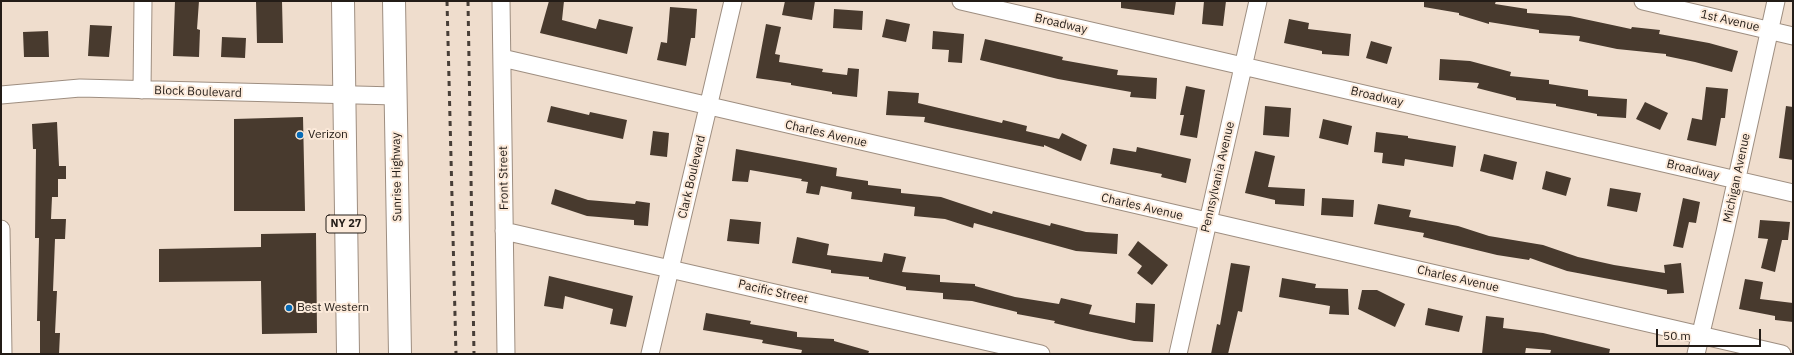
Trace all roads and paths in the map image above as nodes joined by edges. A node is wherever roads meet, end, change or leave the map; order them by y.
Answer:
1 (143, 1) edge
2 (343, 1) edge
3 (394, 1) edge
4 (501, 1) edge
5 (734, 1) edge
6 (961, 1) edge
7 (1258, 1) edge
8 (1643, 1) edge
9 (1776, 1) edge
10 (1769, 30) junction
11 (1793, 36) edge
12 (502, 58) junction
13 (1243, 66) junction
14 (142, 90) junction
15 (1, 95) edge
16 (344, 95) junction
17 (396, 96) junction
18 (709, 107) junction
19 (1736, 180) junction
20 (1793, 193) edge
21 (1208, 222) junction
22 (1, 229) edge
23 (504, 230) junction
24 (670, 268) junction
25 (2, 289) edge
26 (1700, 335) junction
27 (3, 354) edge
28 (348, 354) edge
29 (400, 354) edge
30 (506, 354) edge
31 (650, 354) edge
32 (1041, 354) edge
33 (1178, 354) edge
34 (1696, 354) edge
35 (1782, 354) edge

1 - 14 street
2 - 16 highway, NY 27
3 - 17 highway, Sunrise Highway
4 - 12 street, Front Street
5 - 18 street, Clark Boulevard
6 - 13 street, Broadway
7 - 13 street, Pennsylvania Avenue
8 - 10 street, 1st Avenue
9 - 10 street, Michigan Avenue
10 - 11 street, 1st Avenue
10 - 19 street, Michigan Avenue
12 - 18 street, Charles Avenue
12 - 23 street, Front Street
13 - 19 street, Broadway
13 - 21 street, Pennsylvania Avenue
14 - 15 street, Block Boulevard
14 - 16 street, Block Boulevard
16 - 17 street, Block Boulevard
16 - 28 highway, NY 27
17 - 29 highway, Sunrise Highway
18 - 21 street, Charles Avenue
18 - 24 street, Clark Boulevard
19 - 20 street, Broadway
19 - 26 street, Michigan Avenue
21 - 26 street, Charles Avenue
21 - 33 street, Pennsylvania Avenue
22 - 25 street
23 - 24 street, Pacific Street
23 - 30 street, Front Street
24 - 31 street, Clark Boulevard
24 - 32 street, Pacific Street
25 - 27 street
26 - 34 street, Michigan Avenue
26 - 35 street, Charles Avenue

